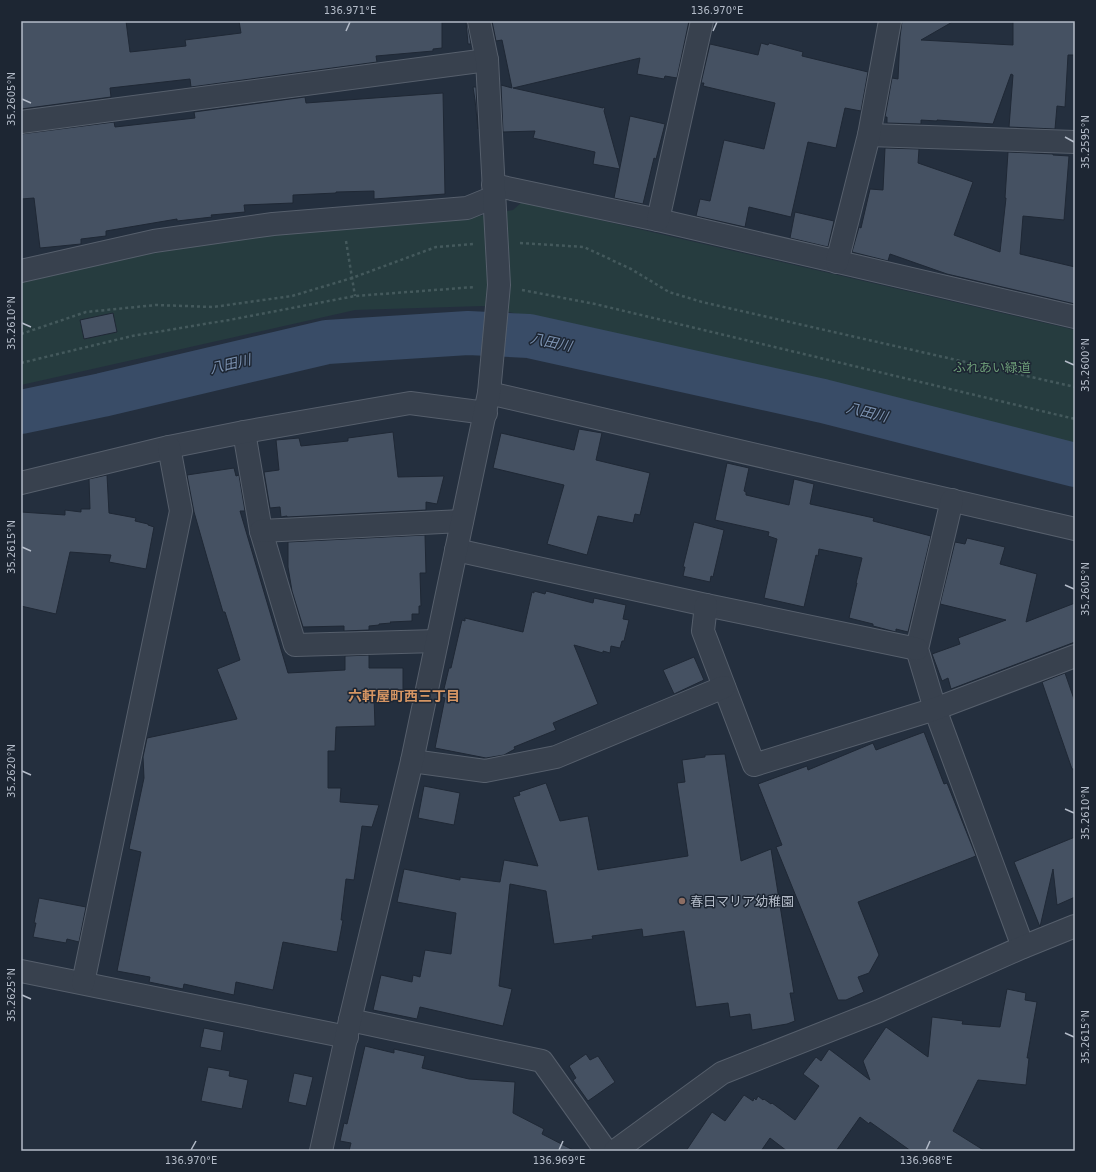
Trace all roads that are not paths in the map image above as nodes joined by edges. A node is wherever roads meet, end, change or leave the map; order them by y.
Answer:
1 (479, 21) edge
2 (702, 21) edge
3 (890, 21) edge
4 (487, 60) junction
5 (21, 122) edge
6 (869, 135) junction
7 (1075, 142) edge
8 (494, 191) junction
9 (658, 220) junction
10 (837, 262) junction
11 (21, 271) edge
12 (1075, 317) edge
13 (488, 403) junction
14 (244, 432) junction
15 (169, 447) junction
16 (21, 483) edge
17 (952, 500) junction
18 (462, 521) junction
19 (1075, 529) edge
20 (261, 531) junction
21 (456, 550) junction
22 (706, 605) junction
23 (438, 641) junction
24 (918, 649) junction
25 (1075, 656) edge
26 (724, 687) junction
27 (935, 709) junction
28 (412, 761) junction
29 (1075, 926) edge
30 (1023, 947) junction
31 (21, 970) edge
32 (83, 983) junction
33 (349, 1029) junction
34 (321, 1151) edge
35 (606, 1151) edge
36 (614, 1151) edge

1 - 4 street
2 - 9 street
3 - 6 street
4 - 5 street
4 - 8 street
6 - 7 street
6 - 10 street
8 - 9 street
8 - 11 street
8 - 13 street
9 - 10 street
10 - 12 street
13 - 14 street
13 - 17 street
13 - 18 street
14 - 15 street
14 - 20 street
15 - 16 street
15 - 32 street
17 - 19 street
17 - 24 street
18 - 20 street
18 - 21 street
20 - 23 street
21 - 22 street
21 - 23 street
22 - 24 street
22 - 26 street
23 - 28 street
24 - 27 street
25 - 27 street
26 - 27 street
26 - 28 street
27 - 30 street
28 - 33 street
29 - 30 street
30 - 36 street
31 - 32 street
32 - 33 street
33 - 34 street
33 - 35 street

